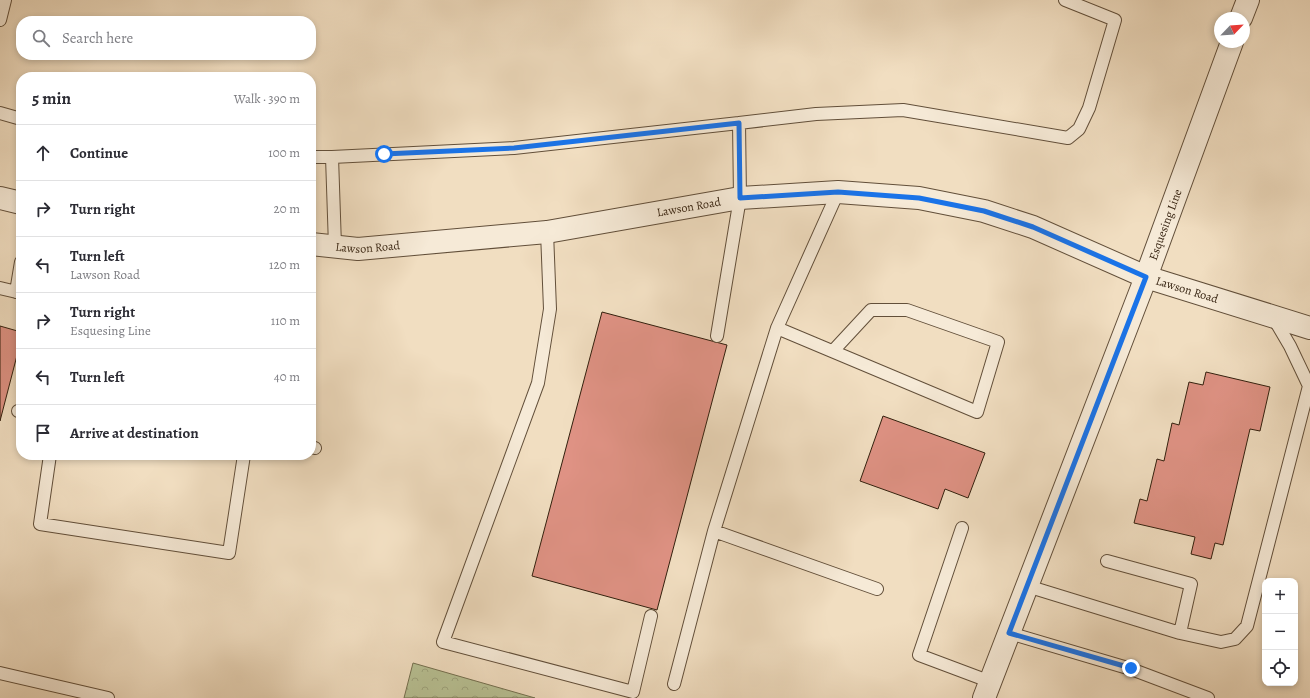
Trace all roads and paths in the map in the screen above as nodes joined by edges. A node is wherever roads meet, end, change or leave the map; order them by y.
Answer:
1 (5, 0) edge
2 (1064, 0) edge
3 (1248, 0) edge
4 (1243, 12) edge
5 (0, 20) edge
6 (1230, 48) edge
7 (0, 113) edge
8 (16, 118) edge
9 (739, 123) junction
10 (316, 157) edge
11 (332, 157) junction
12 (838, 192) junction
13 (0, 198) edge
14 (740, 198) junction
15 (16, 202) edge
16 (547, 232) junction
17 (316, 244) edge
18 (335, 246) junction
19 (1146, 277) junction
20 (0, 288) edge
21 (16, 292) edge
22 (1274, 317) junction
23 (777, 328) junction
24 (1310, 328) edge
25 (717, 336) dead end
26 (833, 351) junction
27 (1310, 385) edge
28 (49, 460) edge
29 (243, 460) edge
30 (962, 528) dead end
31 (714, 531) junction
32 (1107, 561) dead end
33 (1027, 586) junction
34 (877, 589) dead end
35 (651, 616) dead end
36 (1009, 633) junction
37 (1180, 633) junction
38 (0, 673) edge
39 (674, 684) dead end
40 (988, 690) edge
41 (108, 698) edge
42 (1208, 698) edge

1 - 5 lane
2 - 9 lane
3 - 4 street
6 - 19 street, Esquesing Line
7 - 8 lane
9 - 11 lane
9 - 14 lane
10 - 11 lane
11 - 18 lane
12 - 14 street, Lawson Road
12 - 19 street, Lawson Road
12 - 23 lane
13 - 15 street
14 - 16 street, Lawson Road
14 - 25 lane
16 - 18 street, Lawson Road
16 - 35 lane
17 - 18 street, Lawson Road
19 - 22 street, Lawson Road
19 - 33 street, Esquesing Line
20 - 21 lane
22 - 24 street, Lawson Road
22 - 27 lane
23 - 26 lane
23 - 31 lane
26 - 26 lane
27 - 37 lane
28 - 29 lane
30 - 40 lane
31 - 34 lane
31 - 39 lane
32 - 37 lane
33 - 36 street, Esquesing Line
33 - 37 lane
36 - 40 street, Esquesing Line
36 - 42 lane
38 - 41 lane

